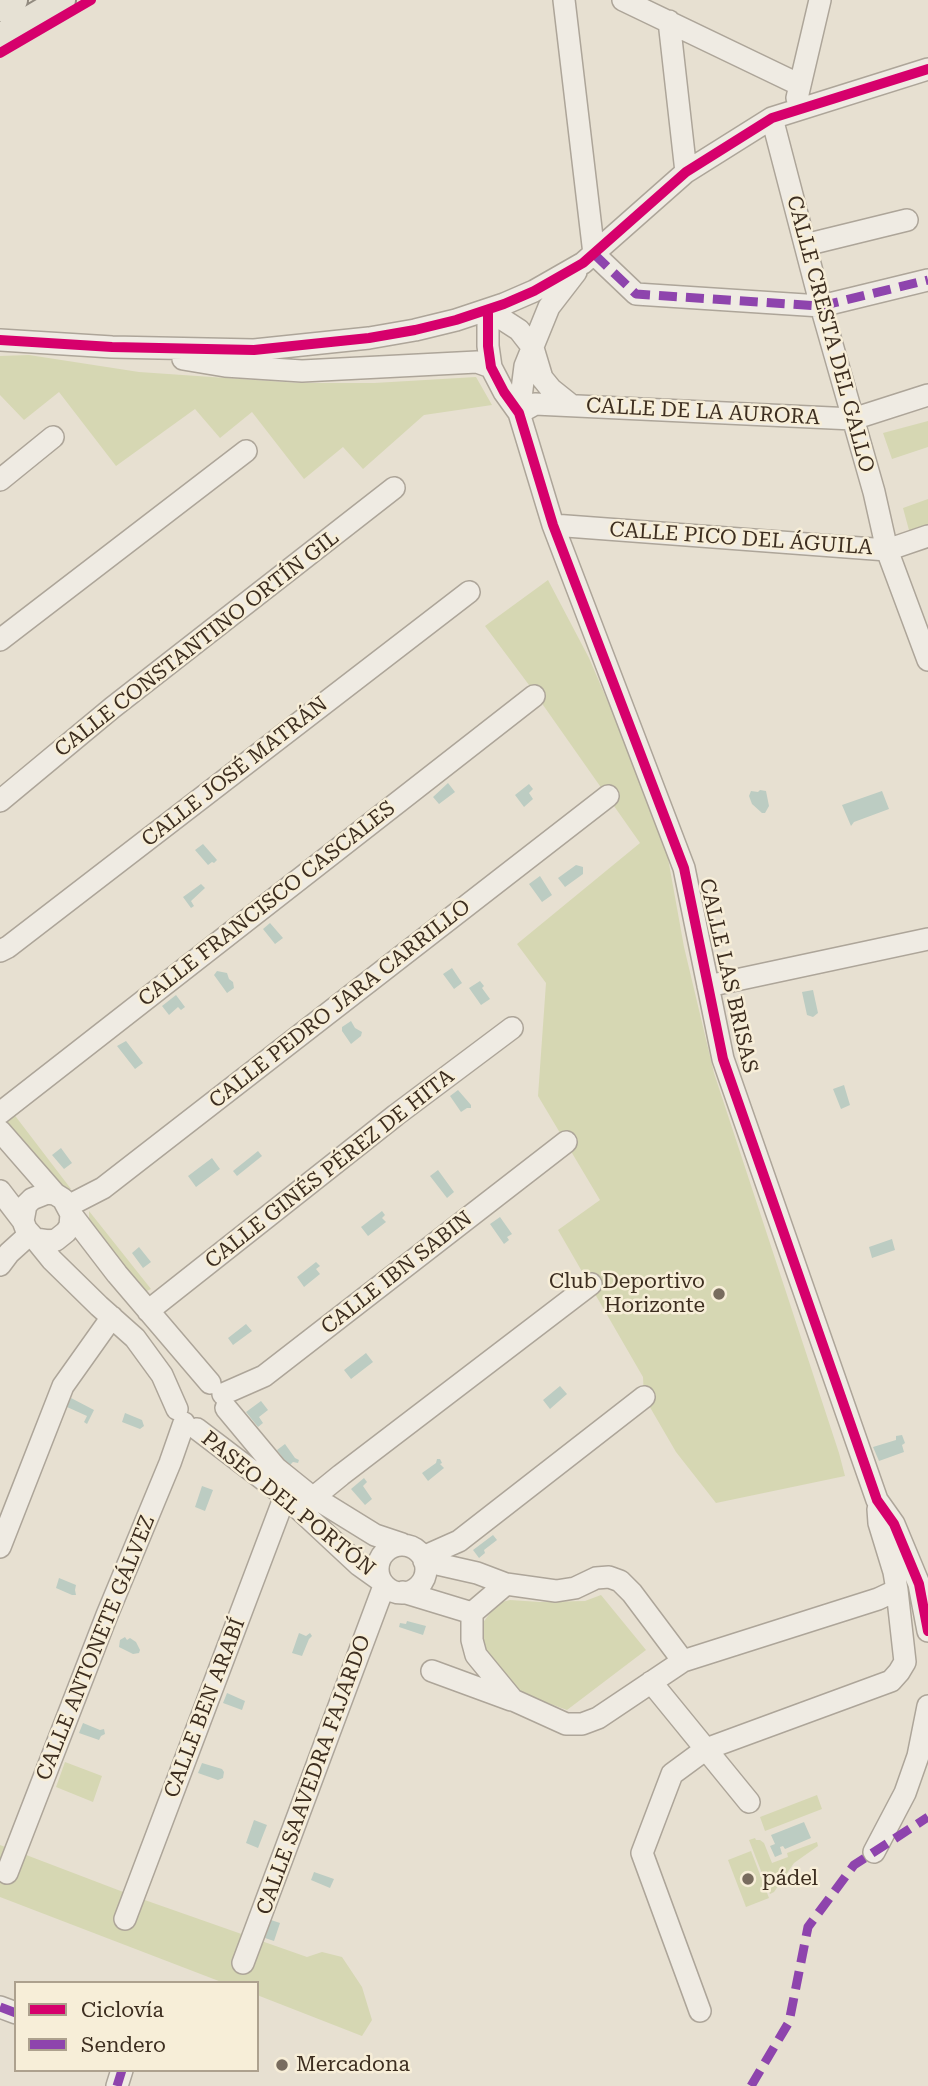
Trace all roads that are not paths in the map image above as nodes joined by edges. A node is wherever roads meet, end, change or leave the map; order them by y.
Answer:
1 (14, 0) edge
2 (62, 0) edge
3 (564, 0) edge
4 (623, 0) edge
5 (820, 0) edge
6 (0, 8) edge
7 (664, 13) edge
8 (0, 37) edge
9 (928, 69) edge
10 (800, 85) junction
11 (795, 111) junction
12 (772, 118) junction
13 (686, 172) junction
14 (907, 220) dead end
15 (805, 245) junction
16 (588, 258) junction
17 (928, 281) edge
18 (821, 306) junction
19 (488, 310) junction
20 (0, 340) edge
21 (112, 347) junction
22 (533, 348) junction
23 (491, 367) junction
24 (928, 395) edge
25 (571, 405) junction
26 (519, 413) junction
27 (853, 419) junction
28 (53, 437) dead end
29 (246, 451) dead end
30 (0, 480) edge
31 (394, 488) dead end
32 (552, 525) junction
33 (928, 536) edge
34 (887, 550) junction
35 (470, 592) dead end
36 (0, 640) edge
37 (928, 660) edge
38 (534, 695) dead end
39 (608, 796) dead end
40 (0, 801) edge
41 (928, 939) edge
42 (0, 951) edge
43 (708, 986) junction
44 (512, 1028) dead end
45 (0, 1113) edge
46 (0, 1131) edge
47 (566, 1142) dead end
48 (0, 1191) edge
49 (65, 1205) junction
50 (29, 1231) junction
51 (0, 1265) edge
52 (591, 1284) dead end
53 (148, 1311) junction
54 (112, 1317) junction
55 (220, 1395) junction
56 (644, 1396) dead end
57 (186, 1420) junction
58 (285, 1496) junction
59 (314, 1497) junction
60 (877, 1500) junction
61 (402, 1544) junction
62 (0, 1546) edge
63 (423, 1559) junction
64 (506, 1584) junction
65 (389, 1586) junction
66 (897, 1590) junction
67 (472, 1613) junction
68 (928, 1631) edge
69 (476, 1655) junction
70 (683, 1661) junction
71 (432, 1671) dead end
72 (453, 1677) junction
73 (651, 1682) junction
74 (513, 1700) junction
75 (928, 1706) edge
76 (706, 1749) junction
77 (749, 1802) dead end
78 (874, 1852) dead end
79 (7, 1873) dead end
80 (125, 1919) dead end
81 (243, 1964) dead end
82 (700, 2011) dead end

1 - 6 main road
2 - 8 main road
3 - 16 street
4 - 7 street
5 - 10 street
7 - 10 street
7 - 13 street
9 - 11 street
10 - 11 street
11 - 12 street
12 - 13 street
12 - 15 street, CALLE CRESTA DEL GALLO
13 - 16 street
14 - 15 street
15 - 18 street, CALLE CRESTA DEL GALLO
16 - 18 street
16 - 19 street
16 - 22 street
17 - 18 street
18 - 27 street, CALLE CRESTA DEL GALLO
19 - 21 street
19 - 22 street
19 - 23 street
20 - 21 street
21 - 23 street
22 - 25 street
22 - 26 street
23 - 26 street
24 - 27 street, CALLE DE LA AURORA
25 - 26 street, CALLE DE LA AURORA
25 - 27 street, CALLE DE LA AURORA
26 - 32 street, CALLE LAS BRISAS
27 - 34 street, CALLE CRESTA DEL GALLO
28 - 30 street
29 - 36 street
31 - 40 street, CALLE CONSTANTINO ORTÍN GIL
32 - 34 street, CALLE PICO DEL ÁGUILA
32 - 43 street, CALLE LAS BRISAS
33 - 34 street, CALLE PICO DEL ÁGUILA
34 - 37 street, CALLE CRESTA DEL GALLO
35 - 42 street, CALLE JOSÉ MATRÁN
38 - 45 street, CALLE FRANCISCO CASCALES
39 - 49 street, CALLE PEDRO JARA CARRILLO
41 - 43 street
43 - 60 street, CALLE LAS BRISAS
44 - 53 street, CALLE GINÉS PÉREZ DE HITA
46 - 49 street, PASEO DEL PORTÓN
47 - 55 street, CALLE IBN SABIN
48 - 50 street, PASEO DEL PORTÓN
49 - 50 street
49 - 50 street
49 - 53 street, PASEO DEL PORTÓN
50 - 51 street
50 - 54 street, PASEO DEL PORTÓN
52 - 59 street
53 - 55 street, PASEO DEL PORTÓN
54 - 57 street, PASEO DEL PORTÓN
54 - 62 street
55 - 57 street
55 - 57 street
55 - 59 street, PASEO DEL PORTÓN
56 - 63 street
57 - 58 street, PASEO DEL PORTÓN
57 - 79 street, CALLE ANTONETE GÁLVEZ
58 - 65 street, PASEO DEL PORTÓN
58 - 80 street, CALLE BEN ARABÍ
59 - 61 street, PASEO DEL PORTÓN
60 - 66 street
60 - 68 street, CALLE LAS BRISAS
61 - 63 street
61 - 65 street
63 - 64 street
63 - 65 street
64 - 67 street
64 - 70 street
65 - 67 street, PASEO DEL PORTÓN
65 - 81 street, CALLE SAAVEDRA FAJARDO
66 - 70 street
66 - 76 street
67 - 69 street
69 - 72 street
69 - 74 street
70 - 73 street
71 - 72 street
72 - 74 street
73 - 74 street
73 - 76 street
75 - 78 street
76 - 77 street
76 - 82 street

